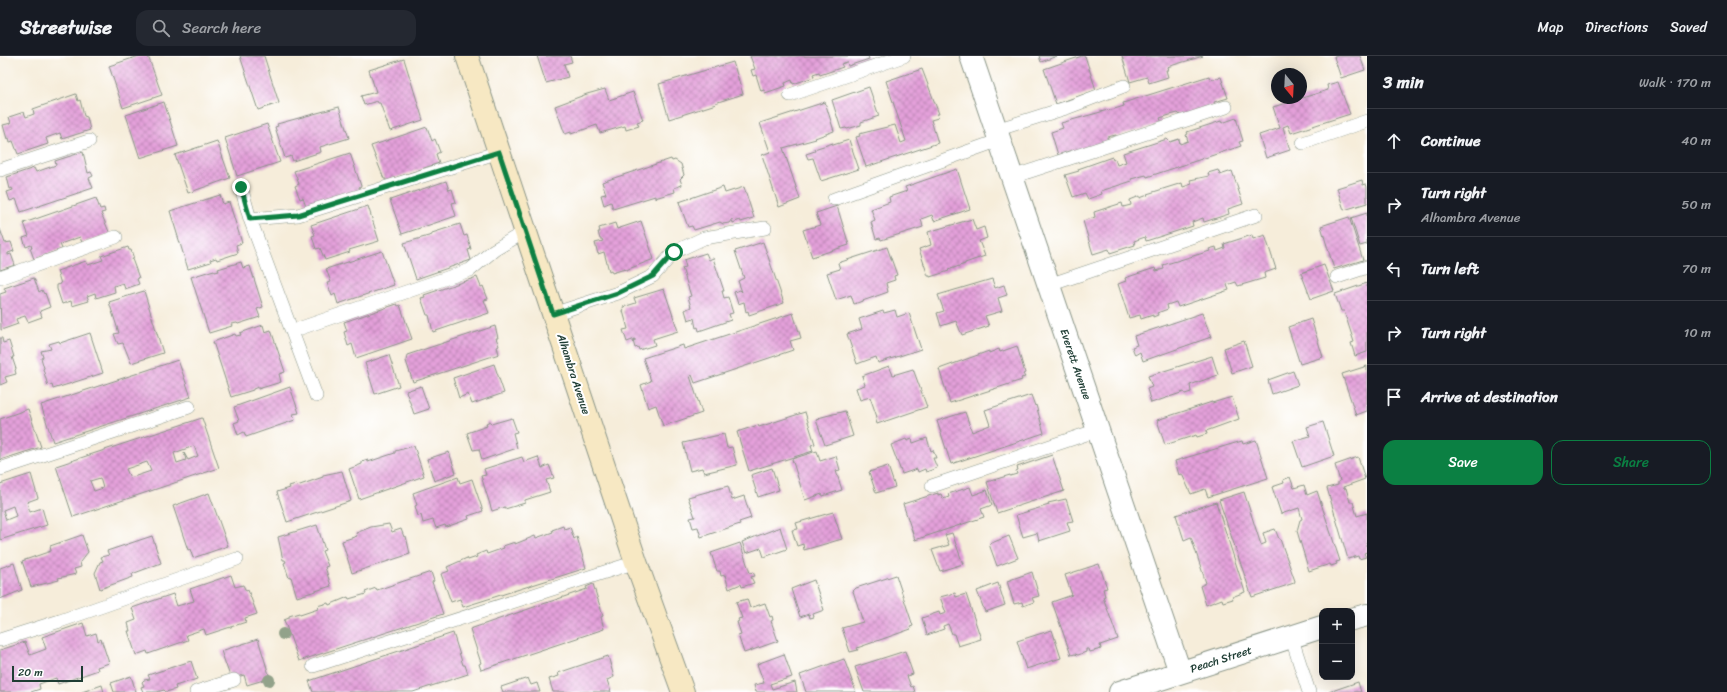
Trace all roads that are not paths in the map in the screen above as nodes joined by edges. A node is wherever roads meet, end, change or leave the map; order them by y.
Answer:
1 (467, 56) edge
2 (904, 56) edge
3 (971, 56) edge
4 (1124, 86) dead end
5 (790, 95) dead end
6 (1226, 108) dead end
7 (1367, 122) edge
8 (998, 135) junction
9 (89, 141) dead end
10 (1303, 143) dead end
11 (499, 152) junction
12 (0, 170) edge
13 (1012, 177) junction
14 (241, 187) dead end
15 (834, 199) dead end
16 (1256, 216) dead end
17 (250, 219) junction
18 (765, 228) dead end
19 (526, 231) junction
20 (116, 237) dead end
21 (1367, 267) edge
22 (1337, 277) dead end
23 (0, 278) edge
24 (1049, 285) junction
25 (553, 314) junction
26 (292, 331) junction
27 (316, 396) dead end
28 (189, 407) dead end
29 (1098, 430) junction
30 (0, 469) edge
31 (932, 486) dead end
32 (237, 559) dead end
33 (636, 562) junction
34 (1367, 615) edge
35 (1355, 618) edge
36 (1319, 629) edge
37 (1291, 636) junction
38 (0, 640) edge
39 (313, 666) dead end
40 (234, 680) dead end
41 (1168, 681) edge
42 (196, 692) edge
43 (682, 692) edge
44 (1120, 692) edge
45 (1309, 692) edge

1 - 11 street, Alhambra Avenue
2 - 5 lane
3 - 8 street, Everett Avenue
4 - 8 lane
6 - 13 lane
7 - 10 lane
8 - 13 street, Everett Avenue
8 - 15 lane
9 - 12 lane
11 - 17 lane
11 - 19 street, Alhambra Avenue
13 - 24 street, Everett Avenue
14 - 17 lane
16 - 24 lane
17 - 26 lane
18 - 25 lane
19 - 25 street, Alhambra Avenue
19 - 26 lane
20 - 23 lane
21 - 22 lane
24 - 29 street, Everett Avenue
25 - 33 street, Alhambra Avenue
26 - 27 lane
28 - 30 lane
29 - 31 lane
29 - 41 street, Everett Avenue
32 - 38 lane
33 - 39 lane
33 - 43 street, Alhambra Avenue
34 - 35 street
36 - 37 street, Peach Street
37 - 41 street, Peach Street
37 - 45 lane
40 - 42 lane
41 - 44 street, Peach Street

